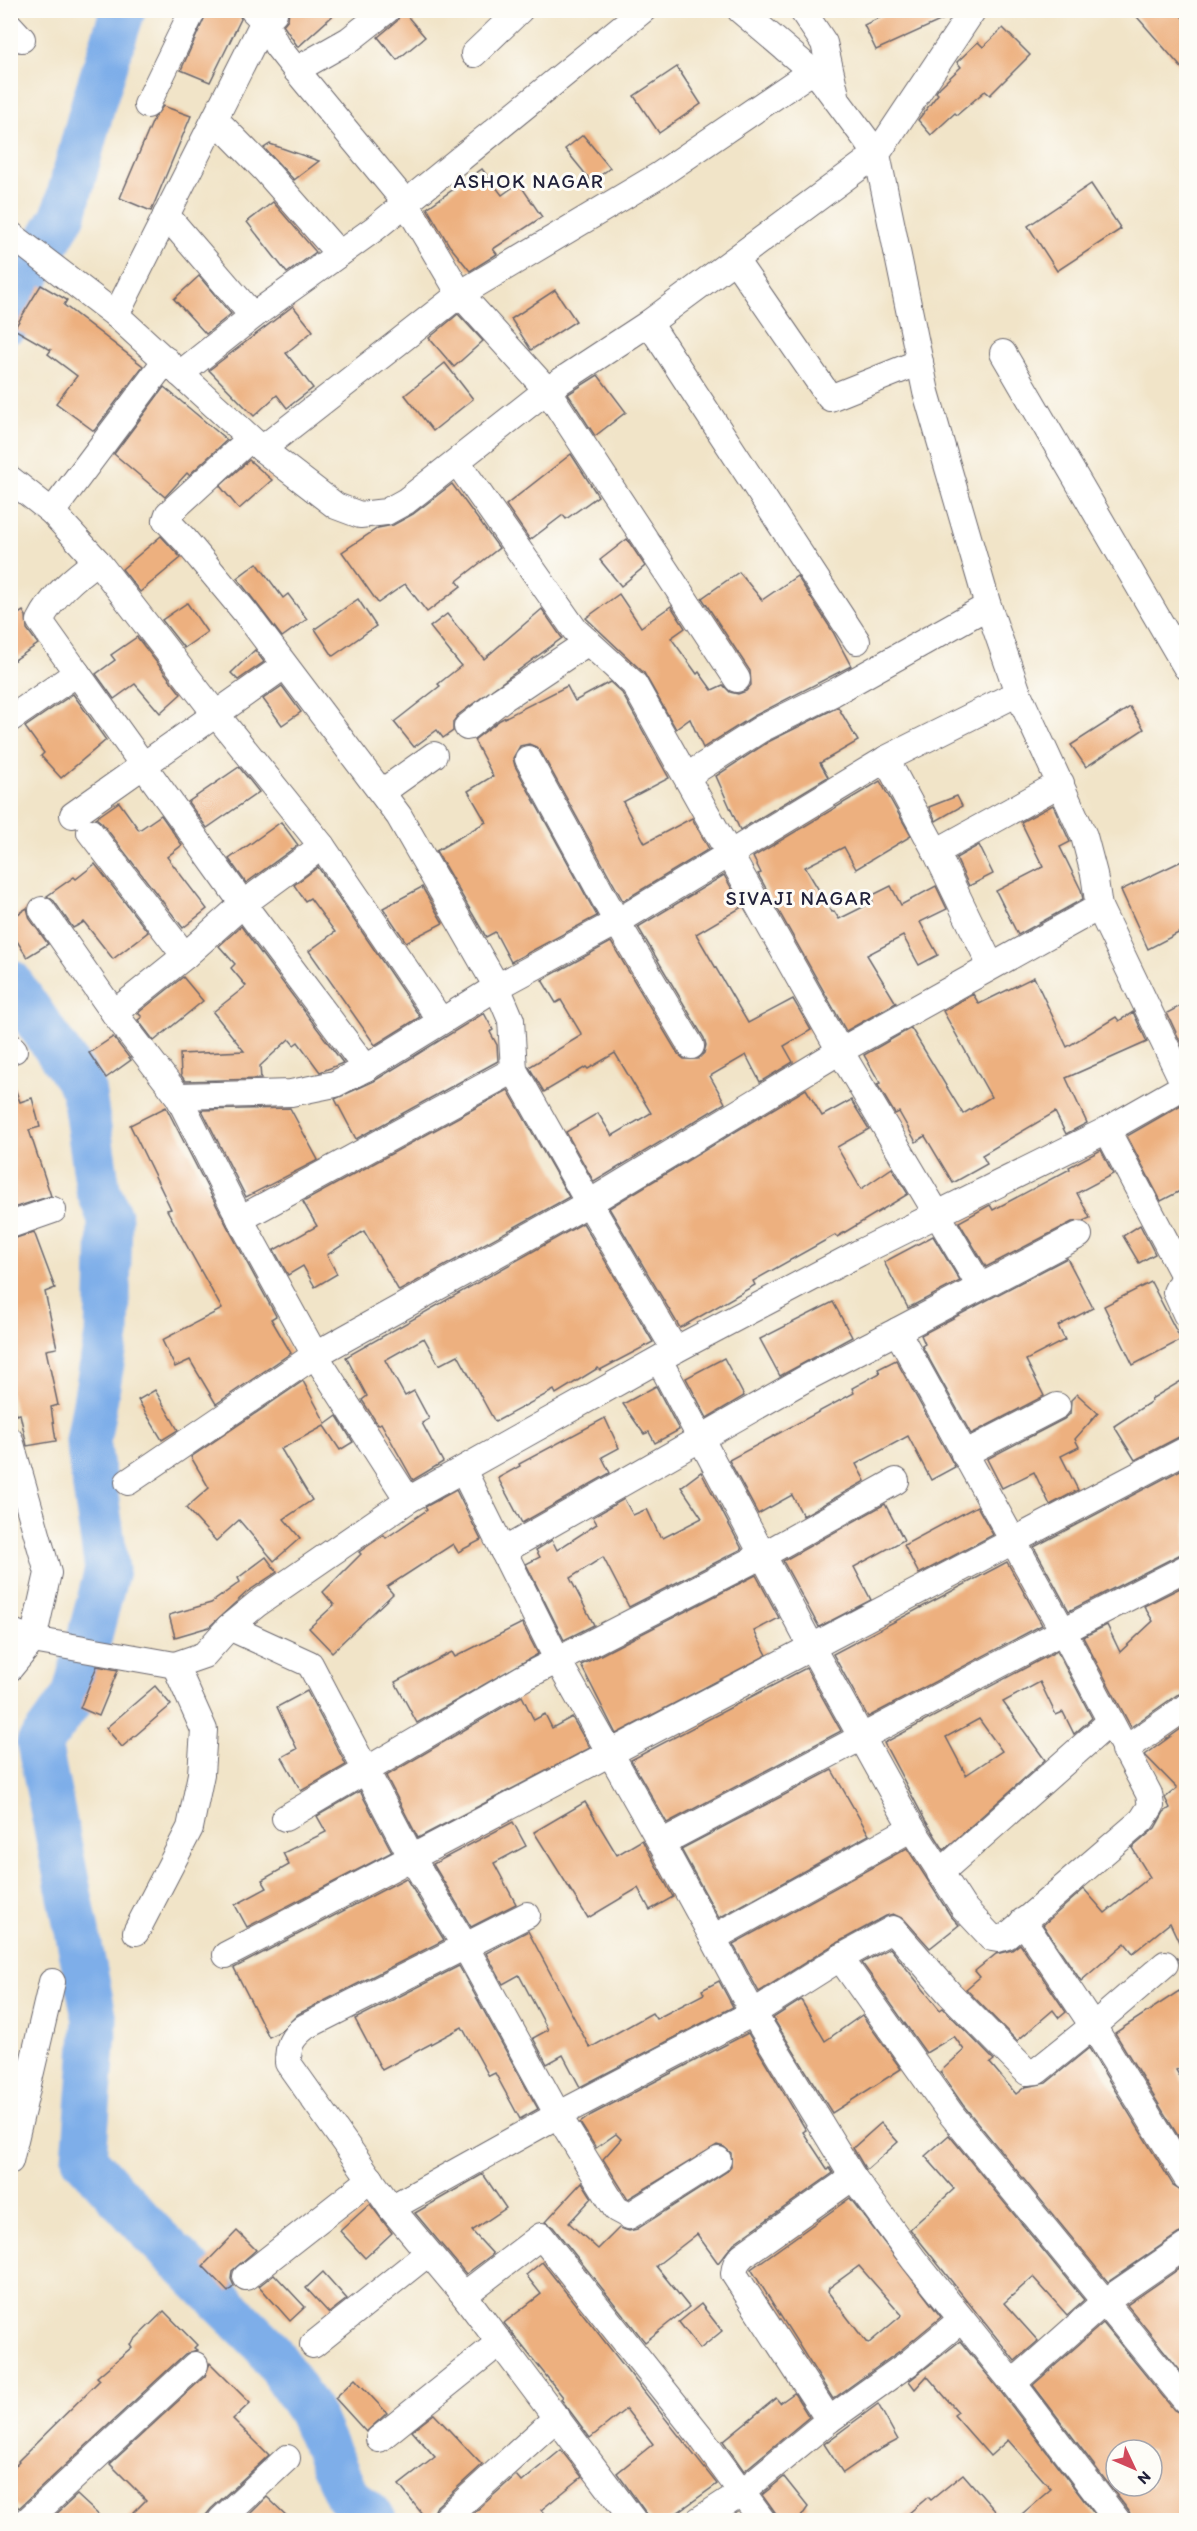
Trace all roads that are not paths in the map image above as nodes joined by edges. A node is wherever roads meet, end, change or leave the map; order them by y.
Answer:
1 (193, 10) edge
2 (387, 10) edge
3 (520, 10) edge
4 (643, 10) edge
5 (740, 10) edge
6 (802, 10) edge
7 (973, 10) edge
8 (264, 14) edge
9 (474, 54) dead end
10 (296, 70) junction
11 (812, 71) junction
12 (837, 100) junction
13 (147, 105) dead end
14 (215, 119) junction
15 (878, 154) junction
16 (406, 203) junction
17 (166, 215) junction
18 (10, 234) edge
19 (339, 254) junction
20 (735, 260) junction
21 (460, 294) junction
22 (116, 315) junction
23 (253, 316) junction
24 (649, 323) junction
25 (1003, 353) dead end
26 (920, 362) junction
27 (173, 367) junction
28 (547, 390) junction
29 (256, 444) junction
30 (457, 462) junction
31 (10, 479) edge
32 (52, 512) junction
33 (98, 561) junction
34 (988, 606) junction
35 (857, 641) dead end
36 (588, 642) junction
37 (284, 666) junction
38 (1186, 667) edge
39 (77, 673) junction
40 (737, 679) dead end
41 (1018, 693) junction
42 (215, 713) junction
43 (10, 719) edge
44 (467, 727) dead end
45 (434, 754) dead end
46 (528, 759) dead end
47 (886, 759) junction
48 (143, 764) junction
49 (687, 776) junction
50 (1061, 783) junction
51 (382, 792) junction
52 (322, 846) junction
53 (936, 852) junction
54 (730, 855) junction
55 (243, 904) junction
56 (1099, 907) junction
57 (42, 910) dead end
58 (617, 922) junction
59 (185, 956) junction
60 (991, 966) junction
61 (496, 987) junction
62 (114, 1013) junction
63 (441, 1021) junction
64 (10, 1046) edge
65 (692, 1046) dead end
66 (10, 1051) edge
67 (840, 1051) junction
68 (366, 1068) junction
69 (514, 1070) junction
70 (1186, 1085) edge
71 (178, 1096) junction
72 (1107, 1130) junction
73 (589, 1203) junction
74 (53, 1210) dead end
75 (939, 1214) junction
76 (240, 1219) junction
77 (10, 1225) edge
78 (1079, 1235) dead end
79 (1185, 1276) edge
80 (980, 1286) junction
81 (1186, 1314) edge
82 (897, 1331) junction
83 (315, 1355) junction
84 (667, 1355) junction
85 (1057, 1406) dead end
86 (702, 1438) junction
87 (12, 1449) edge
88 (1186, 1450) edge
89 (964, 1454) junction
90 (463, 1470) junction
91 (896, 1481) dead end
92 (128, 1482) dead end
93 (408, 1500) junction
94 (1014, 1541) junction
95 (502, 1551) junction
96 (763, 1555) junction
97 (1186, 1569) edge
98 (229, 1627) junction
99 (1063, 1631) junction
100 (22, 1636) edge
101 (811, 1646) junction
102 (558, 1661) junction
103 (175, 1665) junction
104 (10, 1668) edge
105 (1186, 1707) edge
106 (1110, 1722) junction
107 (863, 1738) junction
108 (1124, 1750) junction
109 (611, 1755) junction
110 (366, 1771) junction
111 (285, 1818) dead end
112 (912, 1828) junction
113 (661, 1843) junction
114 (412, 1858) junction
115 (940, 1873) junction
116 (527, 1915) dead end
117 (1023, 1921) junction
118 (136, 1932) dead end
119 (713, 1938) junction
120 (465, 1946) junction
121 (226, 1955) dead end
122 (840, 1958) junction
123 (1165, 1964) dead end
124 (52, 1982) dead end
125 (753, 2013) junction
126 (1093, 2026) junction
127 (558, 2115) junction
128 (718, 2160) dead end
129 (10, 2161) edge
130 (1186, 2177) edge
131 (853, 2178) junction
132 (371, 2179) junction
133 (391, 2208) junction
134 (1186, 2246) edge
135 (428, 2253) junction
136 (246, 2277) dead end
137 (464, 2295) junction
138 (1103, 2303) junction
139 (961, 2320) junction
140 (500, 2342) junction
141 (313, 2345) dead end
142 (195, 2365) dead end
143 (1012, 2383) junction
144 (1186, 2401) edge
145 (557, 2417) junction
146 (829, 2420) junction
147 (379, 2439) dead end
148 (287, 2458) dead end
149 (742, 2492) junction
150 (445, 2519) edge
151 (628, 2519) edge
152 (28, 2520) edge
153 (221, 2520) edge
154 (699, 2520) edge
155 (762, 2520) edge
156 (1117, 2520) edge

1 - 13 street
2 - 10 street
3 - 9 street
4 - 16 street
5 - 11 street
6 - 12 street
7 - 15 street
8 - 10 street
8 - 14 street
10 - 16 street
11 - 12 street
11 - 21 street
12 - 15 street
14 - 17 street
14 - 19 street
15 - 20 street
15 - 26 street
16 - 19 street
16 - 21 street
17 - 22 street
17 - 23 street
18 - 22 street
19 - 23 street
20 - 24 street
20 - 26 street
21 - 28 street
21 - 29 street
22 - 27 street
23 - 27 street
24 - 28 street
24 - 35 street
25 - 38 street
26 - 34 street
27 - 29 street
27 - 32 street
28 - 30 street
28 - 40 street
29 - 30 street
29 - 37 street
30 - 36 street
31 - 32 street
32 - 33 street
33 - 39 street
33 - 42 street
34 - 41 street
34 - 49 street
36 - 44 street
36 - 49 street
37 - 42 street
37 - 51 street
39 - 43 street
39 - 48 street
41 - 47 street
41 - 50 street
42 - 48 street
42 - 52 street
45 - 51 street
46 - 58 street
47 - 53 street
47 - 54 street
48 - 55 street
48 - 59 street
49 - 54 street
50 - 53 street
50 - 56 street
51 - 61 street
52 - 55 street
52 - 63 street
53 - 60 street
54 - 58 street
54 - 67 street
55 - 59 street
55 - 68 street
56 - 60 street
56 - 70 street
57 - 62 street
58 - 61 street
58 - 65 street
59 - 62 street
60 - 67 street
61 - 63 street
61 - 69 street
62 - 71 street
63 - 68 street
64 - 66 street
67 - 73 street
67 - 75 street
68 - 71 street
69 - 73 street
69 - 76 street
70 - 72 street
71 - 76 street
72 - 75 street
72 - 79 street
73 - 83 street
73 - 84 street
74 - 77 street
75 - 80 street
75 - 84 street
76 - 83 street
78 - 80 street
79 - 81 street
80 - 82 street
82 - 86 street
82 - 89 street
83 - 92 street
83 - 93 street
84 - 86 street
84 - 90 street
85 - 89 street
86 - 95 street
86 - 96 street
87 - 100 street
88 - 94 street
89 - 94 street
90 - 93 street
90 - 95 street
91 - 96 street
93 - 98 street
94 - 99 street
94 - 101 street
95 - 102 street
96 - 101 street
96 - 102 street
97 - 99 street
98 - 103 street
98 - 110 street
99 - 106 street
99 - 107 street
100 - 103 street
100 - 104 street
101 - 107 street
101 - 109 street
102 - 109 street
102 - 110 street
103 - 118 street
105 - 108 street
106 - 108 street
106 - 115 street
107 - 112 street
107 - 113 street
108 - 117 street
109 - 113 street
109 - 114 street
110 - 111 street
110 - 114 street
112 - 115 street
112 - 119 street
113 - 119 street
114 - 120 street
114 - 121 street
115 - 117 street
116 - 120 street
117 - 126 street
119 - 125 street
120 - 127 street
120 - 132 street
122 - 125 street
122 - 126 street
122 - 138 street
123 - 126 street
124 - 129 street
125 - 127 street
125 - 131 street
126 - 130 street
127 - 128 street
127 - 133 street
131 - 139 street
131 - 146 street
132 - 133 street
132 - 136 street
133 - 135 street
134 - 138 street
135 - 137 street
135 - 141 street
137 - 140 street
137 - 149 street
138 - 143 street
138 - 144 street
139 - 143 street
139 - 146 street
140 - 145 street
140 - 147 street
142 - 152 street
143 - 156 street
145 - 150 street
145 - 151 street
146 - 149 street
148 - 153 street
149 - 154 street
149 - 155 street

